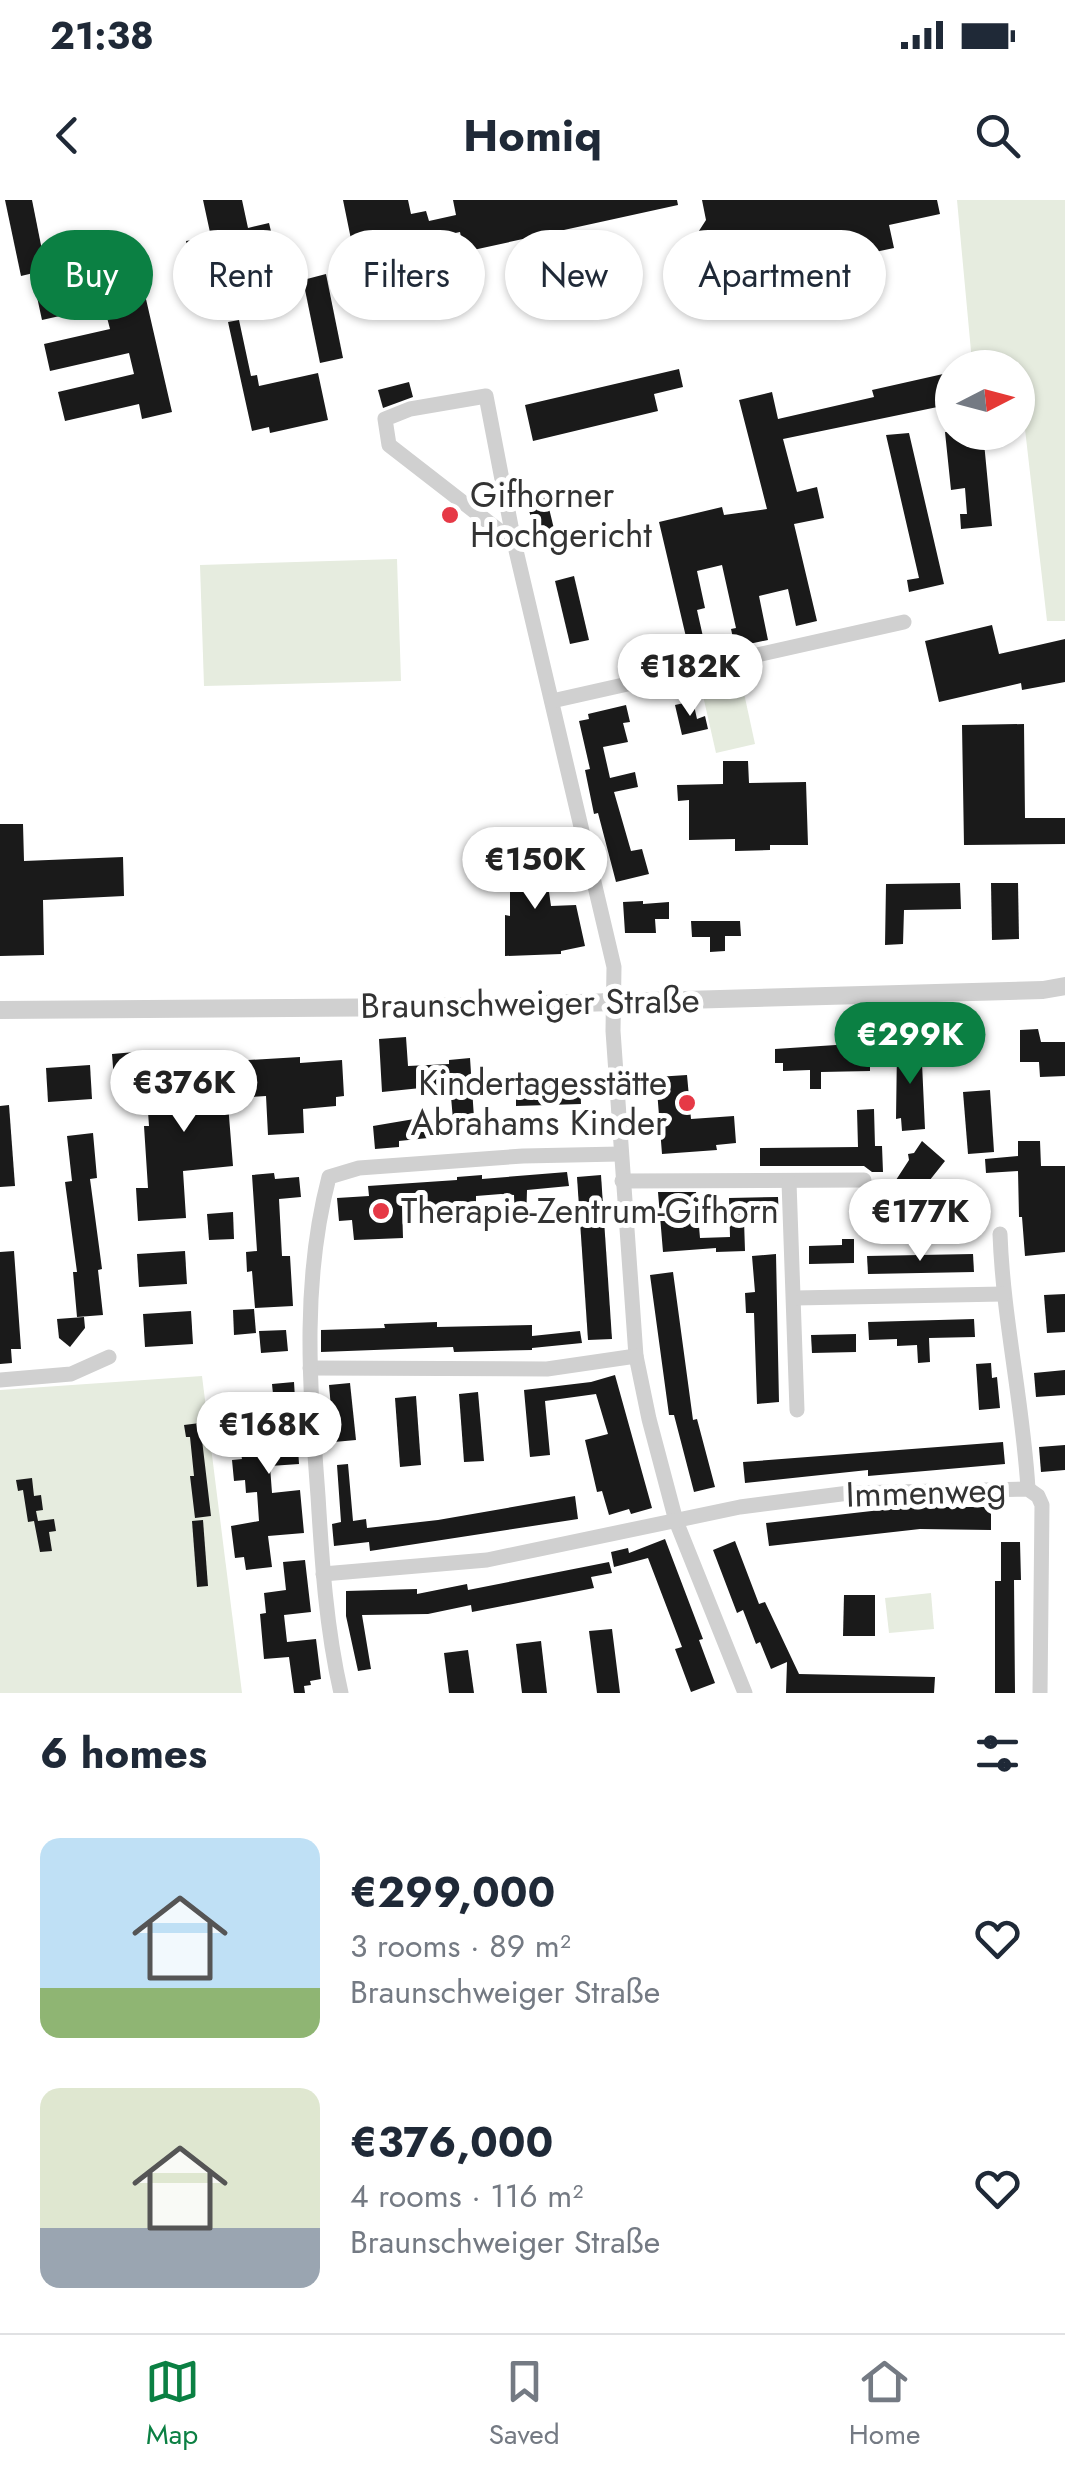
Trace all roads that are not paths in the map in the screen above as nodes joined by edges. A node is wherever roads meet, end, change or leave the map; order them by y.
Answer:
1 (514, 542) junction
2 (904, 622) dead end
3 (552, 701) junction
4 (1063, 989) edge
5 (613, 1002) junction
6 (0, 1010) edge
7 (620, 1154) junction
8 (864, 1180) dead end
9 (622, 1181) junction
10 (789, 1182) junction
11 (1000, 1234) dead end
12 (1003, 1294) junction
13 (795, 1298) junction
14 (636, 1356) junction
15 (109, 1357) dead end
16 (310, 1368) junction
17 (0, 1380) edge
18 (796, 1410) dead end
19 (1028, 1489) junction
20 (676, 1521) junction
21 (323, 1574) junction
22 (341, 1693) edge
23 (745, 1693) edge
24 (1040, 1693) edge

1 - 1 street
1 - 3 street
2 - 3 street
3 - 5 street
4 - 5 street, Braunschweiger Straße
5 - 6 street, Braunschweiger Straße
5 - 7 street
7 - 9 street
7 - 16 street
8 - 10 street
9 - 10 street
9 - 14 street
10 - 13 street
11 - 12 street
12 - 13 street
12 - 19 street
13 - 18 street
14 - 16 street
14 - 20 street
15 - 17 street
16 - 21 street
19 - 20 street, Immenweg
19 - 24 street, Immenweg
20 - 21 street, Immenweg
20 - 23 street
21 - 22 street

